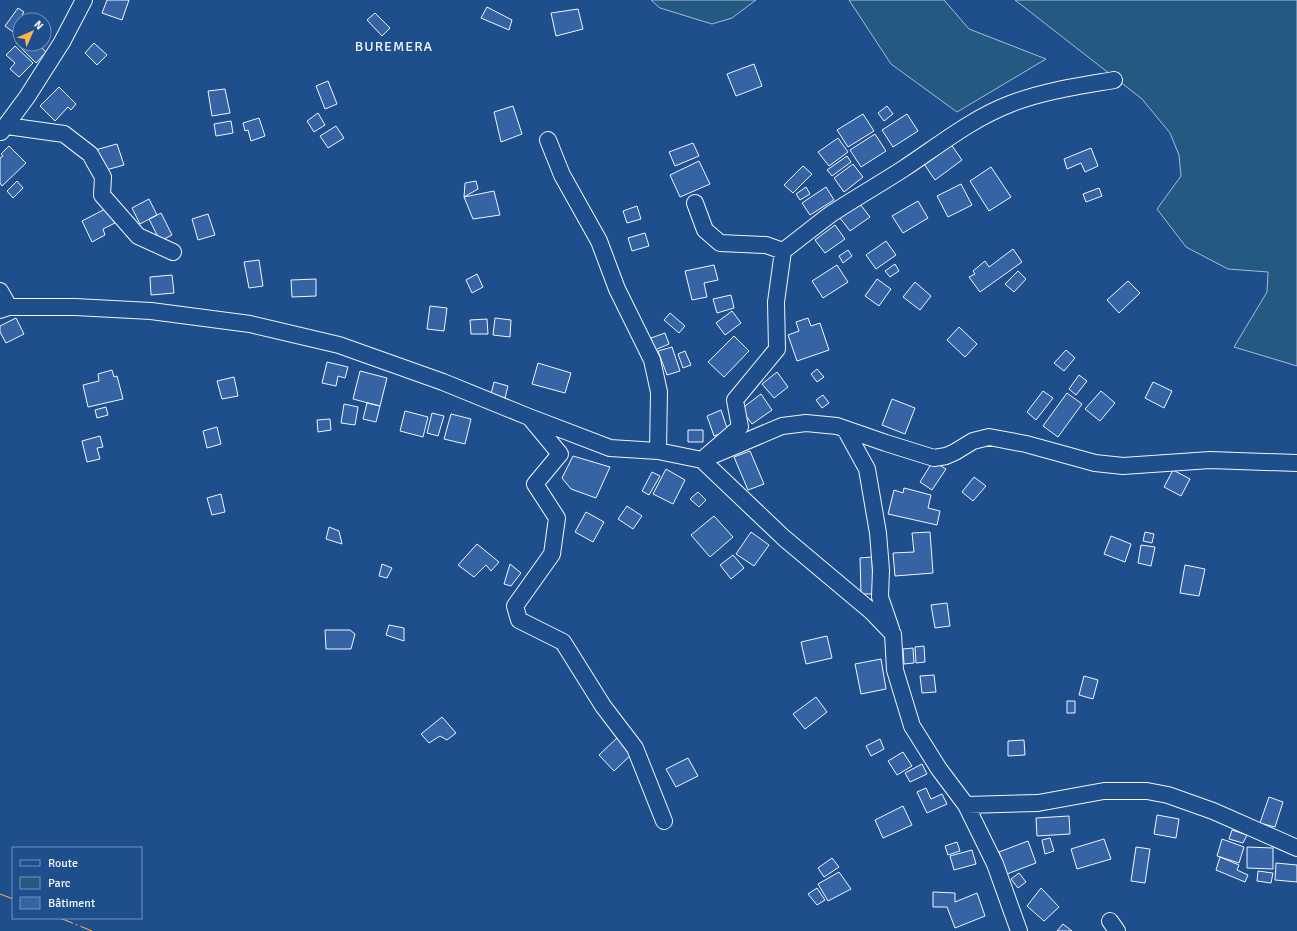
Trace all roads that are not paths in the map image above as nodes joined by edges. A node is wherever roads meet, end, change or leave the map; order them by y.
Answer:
1 (84, 0) edge
2 (1114, 80) dead end
3 (3, 129) edge
4 (548, 140) dead end
5 (695, 203) dead end
6 (783, 251) junction
7 (173, 252) dead end
8 (0, 291) edge
9 (5, 309) edge
10 (529, 417) junction
11 (845, 429) junction
12 (658, 451) junction
13 (702, 460) junction
14 (1297, 463) edge
15 (893, 634) junction
16 (966, 805) junction
17 (664, 821) dead end
18 (1297, 848) edge
19 (1019, 931) edge

1 - 3 street
2 - 6 street
3 - 7 street
4 - 12 street
5 - 6 street
6 - 13 street
8 - 9 street
9 - 10 street
10 - 12 street
10 - 17 street
11 - 13 street
11 - 14 street
11 - 15 street
12 - 13 street
13 - 15 street
15 - 16 street
16 - 18 street
16 - 19 street

